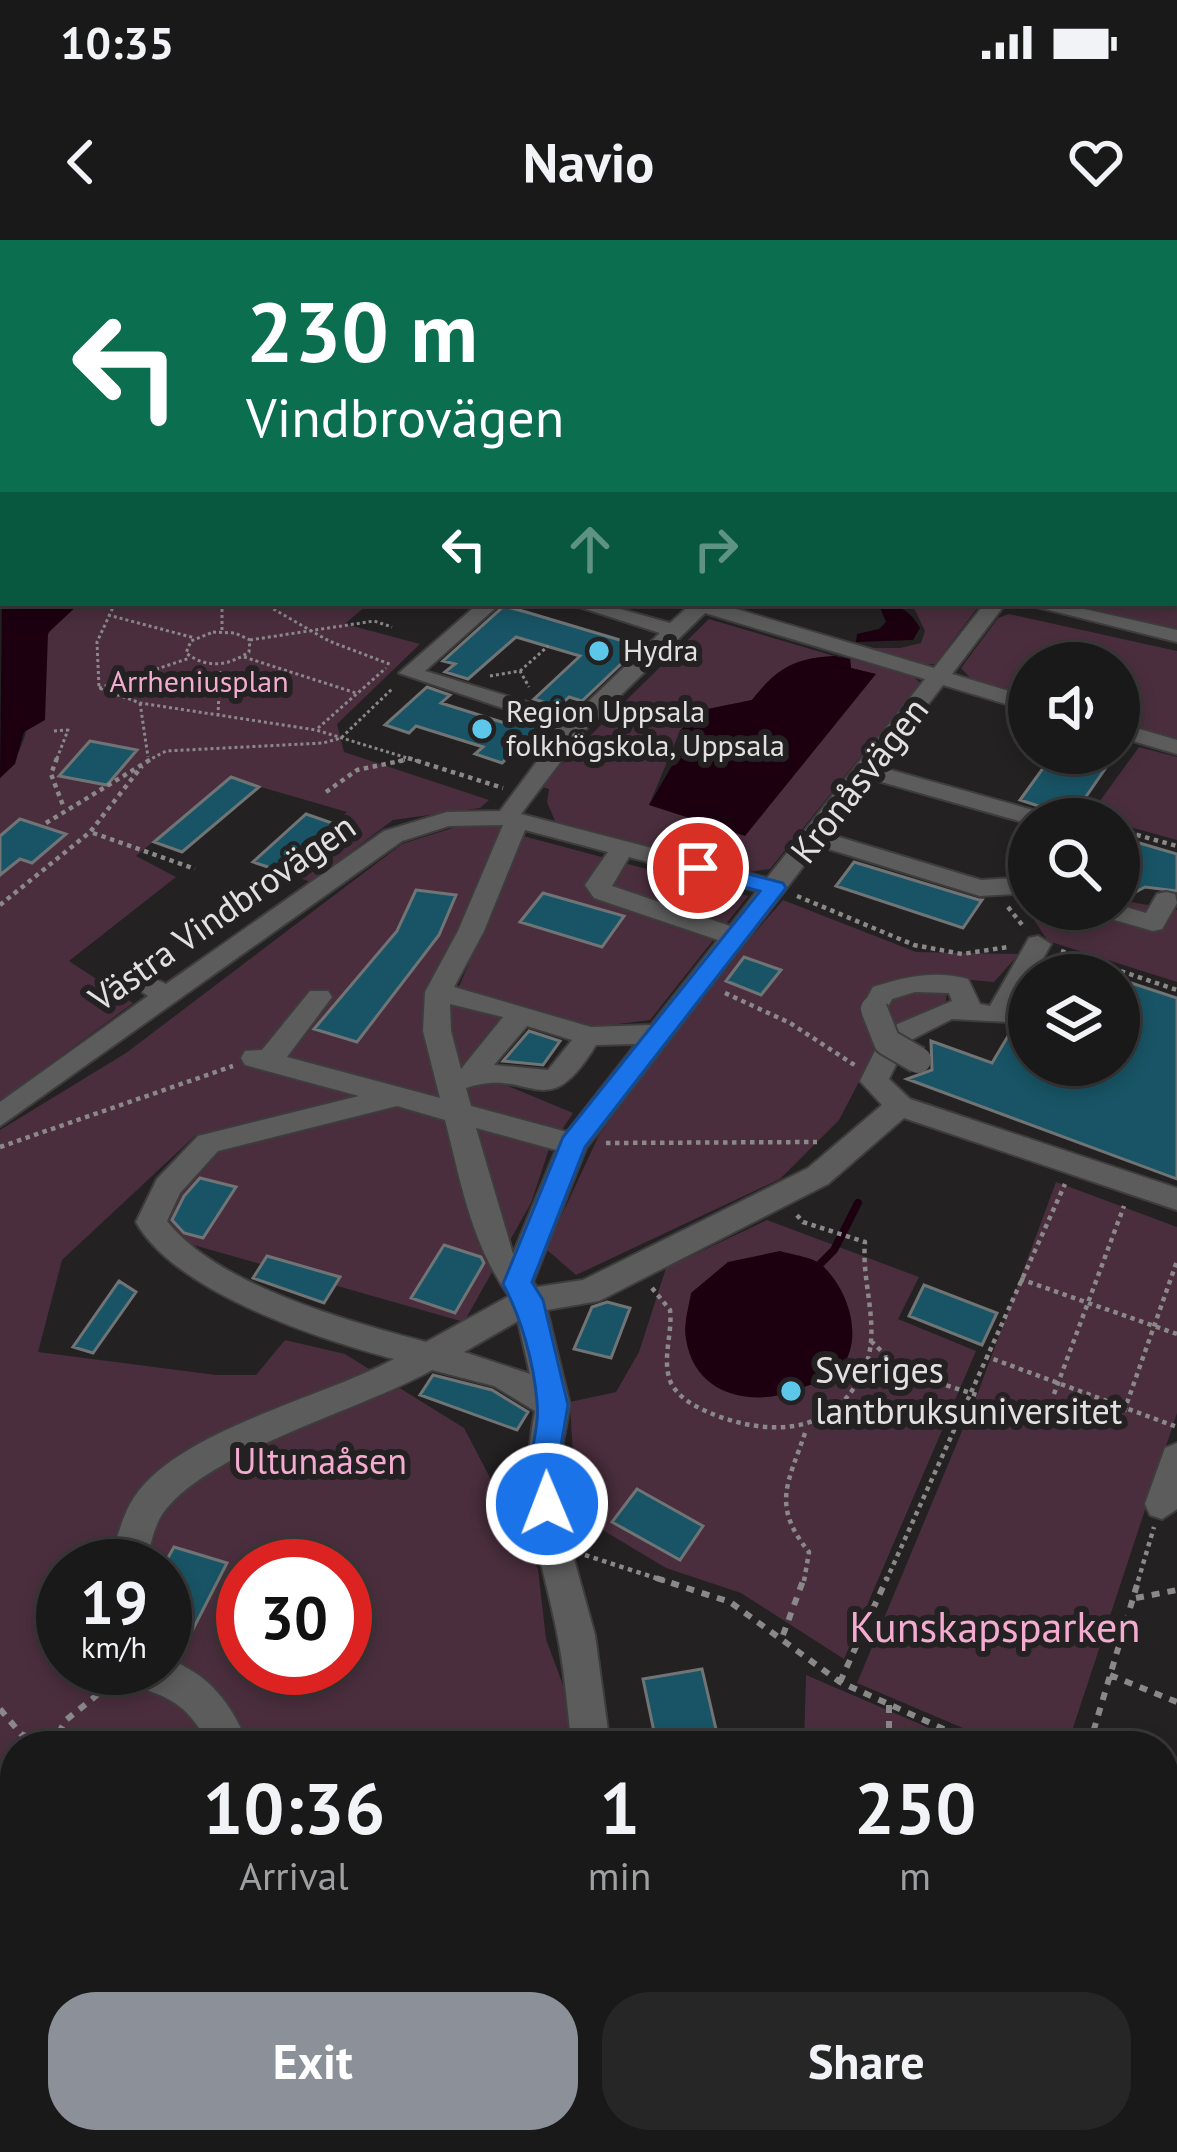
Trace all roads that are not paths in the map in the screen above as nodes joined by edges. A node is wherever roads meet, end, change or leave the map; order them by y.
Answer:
1 (487, 606) edge
2 (587, 606) edge
3 (701, 606) edge
4 (710, 606) edge
5 (994, 606) edge
6 (1043, 606) edge
7 (675, 632) junction
8 (1177, 636) edge
9 (939, 676) junction
10 (1008, 697) edge
11 (573, 734) junction
12 (1140, 736) edge
13 (1177, 747) edge
14 (866, 770) junction
15 (1008, 810) edge
16 (514, 812) junction
17 (814, 837) junction
18 (622, 849) junction
19 (1008, 886) edge
20 (775, 888) junction
21 (1166, 900) dead end
22 (1140, 919) edge
23 (736, 937) junction
24 (1038, 944) road end
25 (136, 979) dead end
26 (438, 992) junction
27 (166, 994) junction
28 (320, 997) dead end
29 (970, 1012) junction
30 (530, 1015) junction
31 (659, 1034) junction
32 (588, 1036) junction
33 (919, 1060) dead end
34 (556, 1078) junction
35 (463, 1079) junction
36 (399, 1096) junction
37 (900, 1106) junction
38 (601, 1107) junction
39 (459, 1113) junction
40 (0, 1116) edge
41 (573, 1144) junction
42 (1177, 1199) edge
43 (523, 1292) junction
44 (427, 1357) junction
45 (553, 1405) junction
46 (1177, 1458) edge
47 (1162, 1504) road end
48 (135, 1539) edge
49 (192, 1689) edge
50 (221, 1731) edge
51 (589, 1731) edge

1 - 11 street
2 - 7 street
3 - 7 street
4 - 9 street
5 - 9 street, Kronåsvägen
6 - 8 street
7 - 11 street
9 - 10 street
9 - 14 street, Kronåsvägen
11 - 16 street
12 - 13 street
14 - 15 street
14 - 17 street, Kronåsvägen
16 - 18 street, Västra Vindbrovägen
16 - 26 street
16 - 27 street, Västra Vindbrovägen
17 - 19 street
17 - 20 street, Kronåsvägen
18 - 20 street, Västra Vindbrovägen
18 - 23 street
20 - 23 street, Kronåsvägen
21 - 22 street
23 - 31 street, Kronåsvägen
24 - 29 street
25 - 27 street
26 - 30 street
26 - 35 street
27 - 40 street, Västra Vindbrovägen
28 - 36 street
29 - 33 street, bridge
29 - 37 street
30 - 32 street
30 - 35 street
31 - 32 street
31 - 38 street, Kronåsvägen
32 - 34 street
34 - 35 street
34 - 38 street
35 - 39 street
36 - 39 street
36 - 44 street
37 - 42 street
37 - 43 street
38 - 41 street, Kronåsvägen
39 - 41 street
39 - 43 street
41 - 43 street, Kronåsvägen
43 - 44 street
43 - 45 street
44 - 45 street
44 - 48 street
45 - 51 street
46 - 47 street
49 - 50 street

